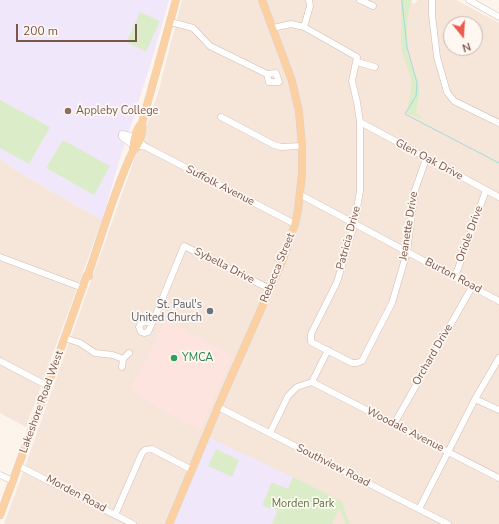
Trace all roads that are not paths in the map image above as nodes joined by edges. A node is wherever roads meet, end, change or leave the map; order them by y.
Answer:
1 (176, 0) edge
2 (262, 0) edge
3 (309, 0) edge
4 (360, 0) edge
5 (432, 0) edge
6 (469, 0) edge
7 (373, 6) dead end
8 (499, 17) edge
9 (171, 22) junction
10 (304, 27) junction
11 (273, 28) junction
12 (357, 62) junction
13 (375, 66) dead end
14 (267, 74) dead end
15 (221, 117) dead end
16 (498, 120) edge
17 (360, 122) junction
18 (135, 144) junction
19 (302, 146) junction
20 (426, 159) junction
21 (486, 190) junction
22 (301, 195) junction
23 (499, 197) edge
24 (295, 224) junction
25 (354, 225) junction
26 (407, 252) junction
27 (0, 257) edge
28 (455, 277) junction
29 (472, 287) junction
30 (83, 288) junction
31 (270, 289) junction
32 (499, 301) edge
33 (154, 318) dead end
34 (65, 338) junction
35 (328, 350) junction
36 (129, 353) dead end
37 (499, 358) edge
38 (123, 359) junction
39 (0, 361) edge
40 (122, 367) dead end
41 (312, 382) junction
42 (48, 386) junction
43 (475, 399) junction
44 (218, 407) junction
45 (499, 410) edge
46 (394, 424) junction
47 (270, 433) junction
48 (448, 452) junction
49 (19, 466) junction
50 (192, 470) junction
51 (0, 475) edge
52 (499, 478) edge
53 (13, 481) junction
54 (419, 509) junction
55 (0, 515) edge
56 (114, 515) junction
57 (133, 524) edge
58 (169, 524) edge
59 (448, 524) edge

1 - 9 main road, Lakeshore Road West
2 - 11 main road, Rebecca Street
3 - 10 street
4 - 7 street
5 - 16 street
6 - 8 street
9 - 14 street
9 - 18 main road, Lakeshore Road West
10 - 11 street
10 - 12 street
11 - 19 main road, Rebecca Street
12 - 13 street
12 - 17 street, Patricia Drive
15 - 19 street
17 - 20 street, Glen Oak Drive
17 - 25 street, Patricia Drive
18 - 24 street, Suffolk Avenue
18 - 30 main road, Lakeshore Road West
19 - 22 main road, Rebecca Street
20 - 21 street, Glen Oak Drive
20 - 26 street, Jeanette Drive
21 - 23 street, Glen Oak Drive
21 - 28 street, Oriole Drive
22 - 24 main road, Rebecca Street
22 - 25 street, Burton Road
24 - 31 main road, Rebecca Street
25 - 26 street, Burton Road
25 - 35 street, Patricia Drive
26 - 28 street, Burton Road
26 - 35 street, Jeanette Drive
27 - 30 street
28 - 29 street, Burton Road
29 - 32 street, Burton Road
29 - 46 street, Orchard Drive
30 - 34 main road, Lakeshore Road West
31 - 33 street, Sybella Drive
31 - 44 main road, Rebecca Street
34 - 38 street
34 - 42 main road, Lakeshore Road West
35 - 41 street
36 - 38 street
37 - 43 street
38 - 40 street
39 - 42 street
41 - 46 street, Woodale Avenue
41 - 47 street
42 - 49 main road, Lakeshore Road West
43 - 45 street
43 - 48 street
44 - 47 street, Southview Road
44 - 50 main road, Rebecca Street
46 - 48 street, Woodale Avenue
47 - 54 street, Southview Road
48 - 52 street, Woodale Avenue
48 - 54 street
49 - 53 main road, Lakeshore Road West
49 - 56 street, Morden Road
50 - 56 street
50 - 58 main road, Rebecca Street
51 - 53 street
53 - 55 main road, Lakeshore Road West
54 - 59 street, Southview Road
56 - 57 street, Morden Road

